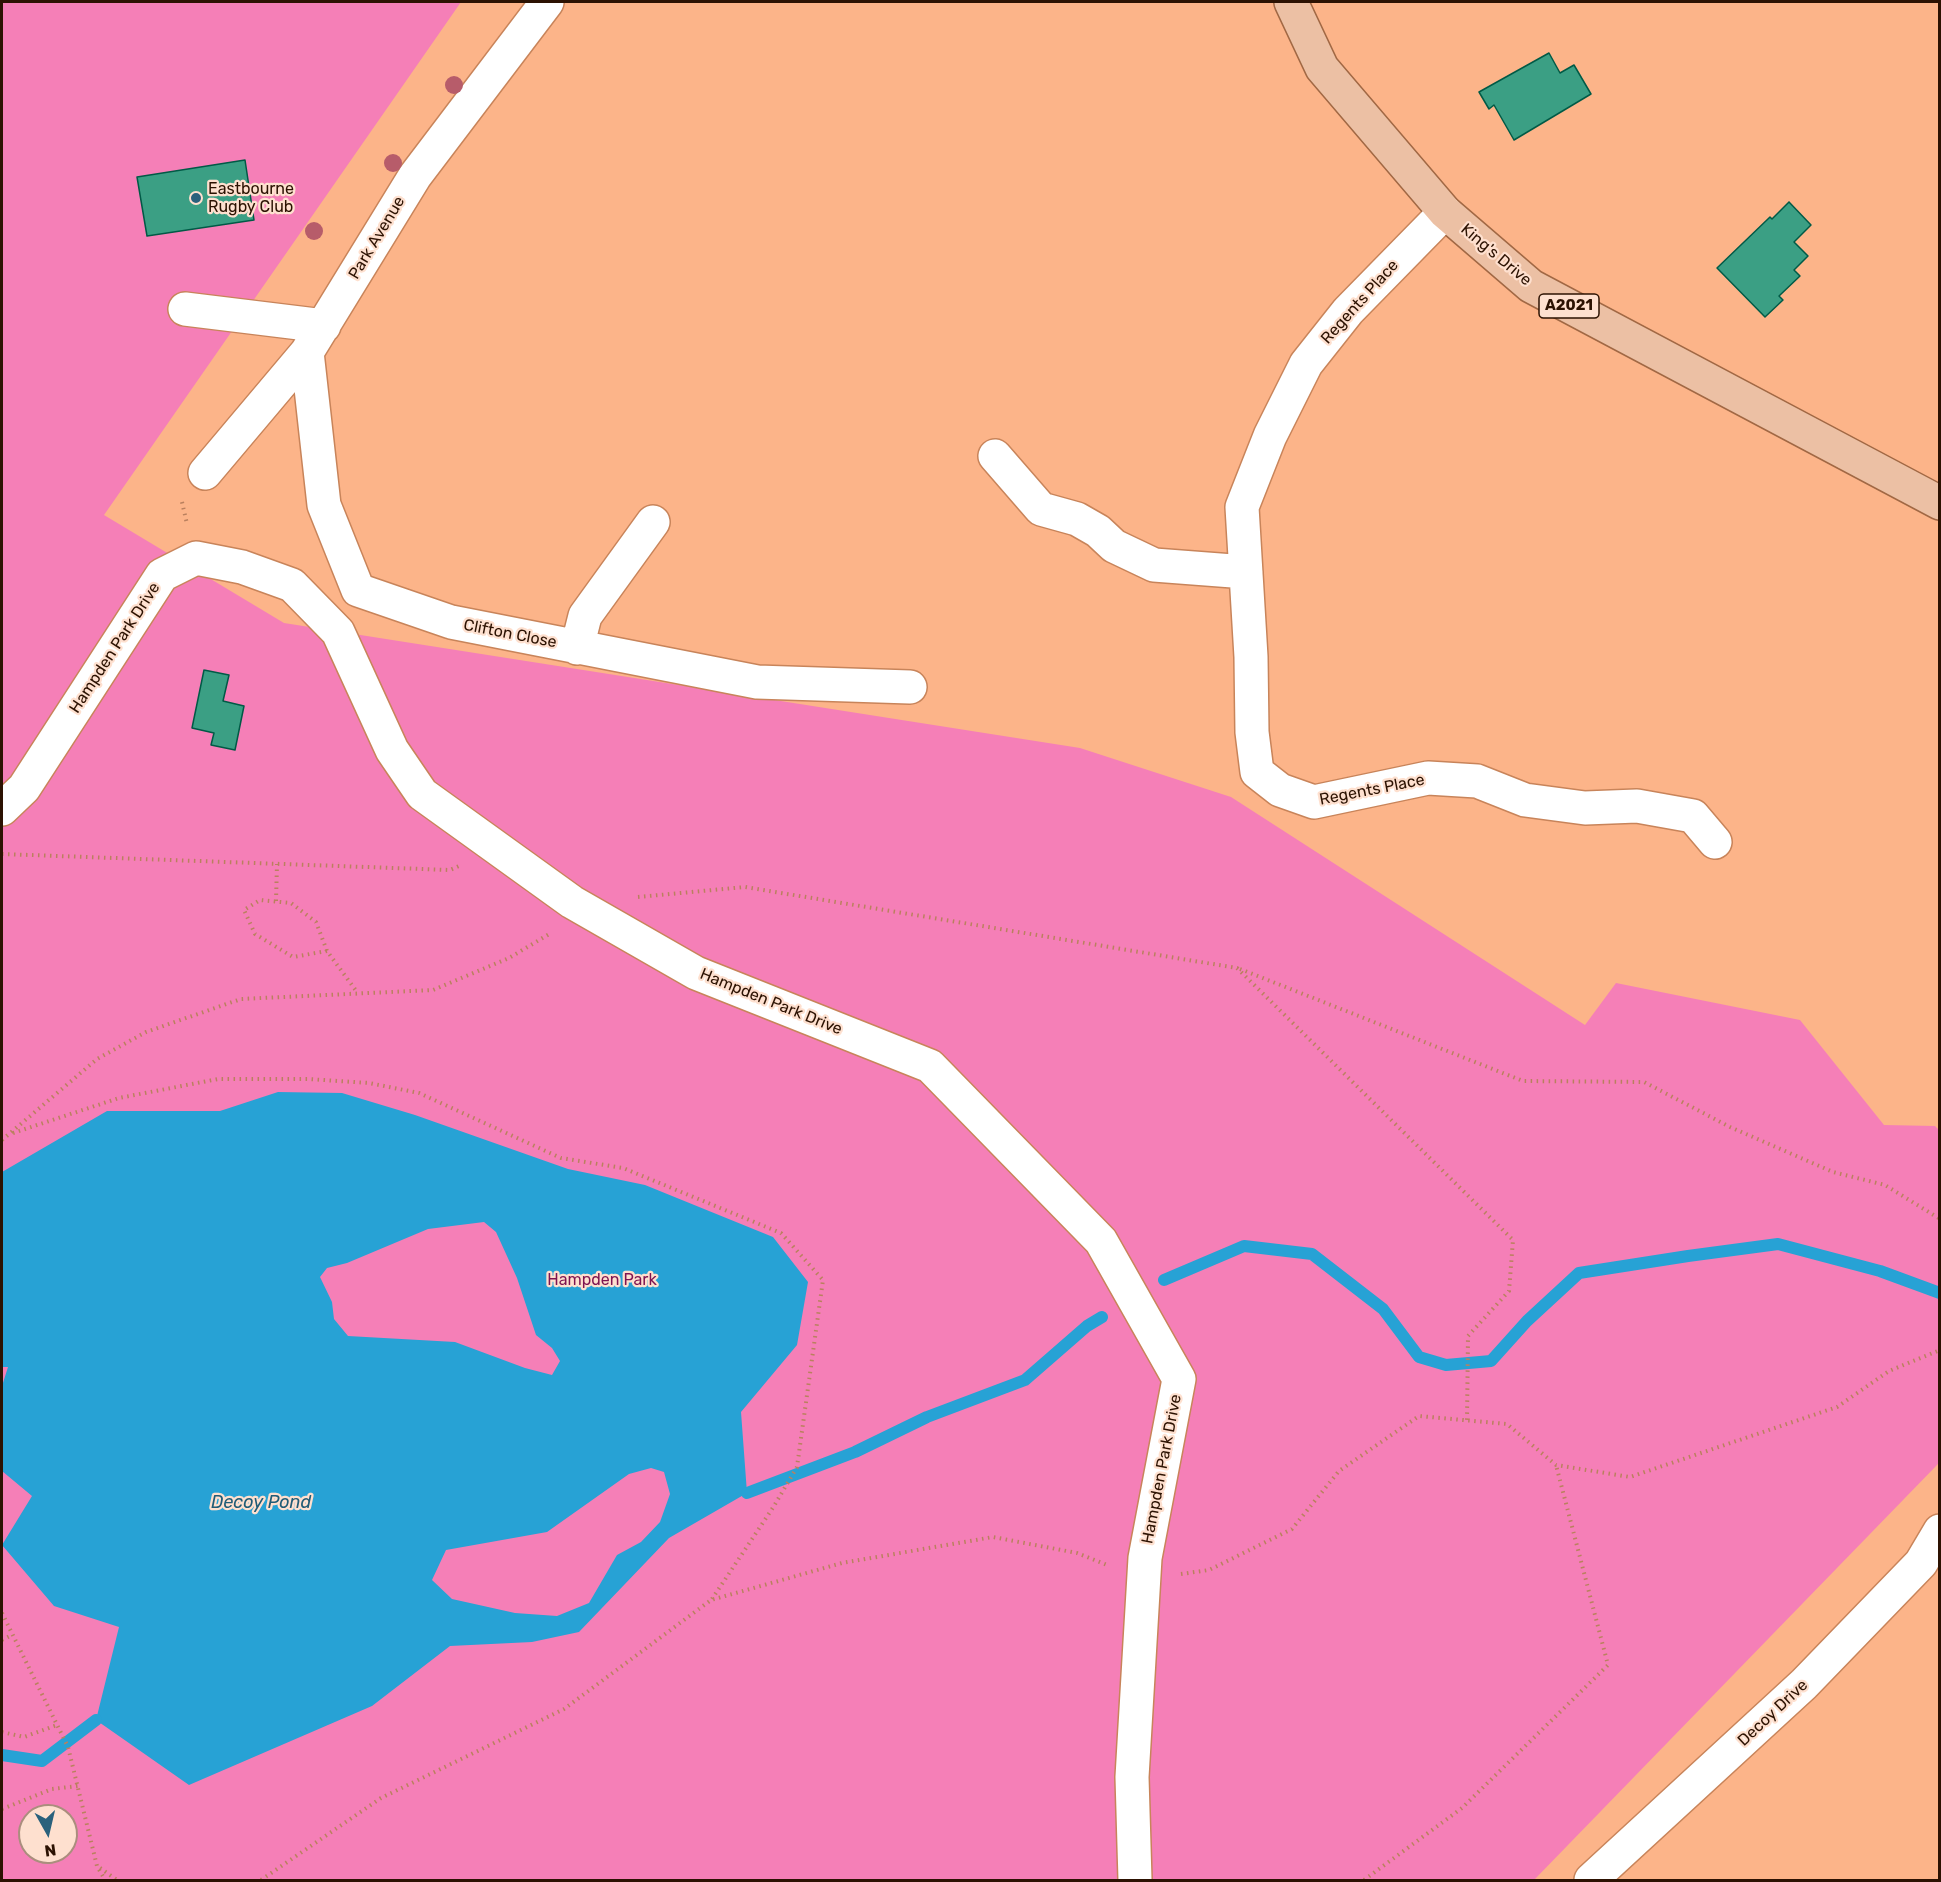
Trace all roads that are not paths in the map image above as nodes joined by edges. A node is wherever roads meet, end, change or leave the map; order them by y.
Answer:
1 (548, 2) edge
2 (1291, 2) edge
3 (1445, 212) junction
4 (185, 309) dead end
5 (316, 339) junction
6 (995, 456) dead end
7 (205, 473) road end
8 (1940, 503) edge
9 (652, 522) dead end
10 (1246, 572) junction
11 (577, 648) junction
12 (910, 687) dead end
13 (2, 809) edge
14 (1715, 842) dead end
15 (1940, 1531) edge
16 (1135, 1881) edge
17 (1591, 1881) edge

1 - 5 street, Park Avenue
2 - 3 main road, King's Drive / A2021
3 - 8 main road, King's Drive / A2021
3 - 10 street, Regents Place
4 - 5 street
5 - 7 street, Park Avenue
5 - 11 street, Clifton Close
6 - 10 street
9 - 11 street
10 - 14 street, Regents Place
11 - 12 street, Clifton Close
13 - 16 street, Hampden Park Drive
15 - 17 street, Decoy Drive

